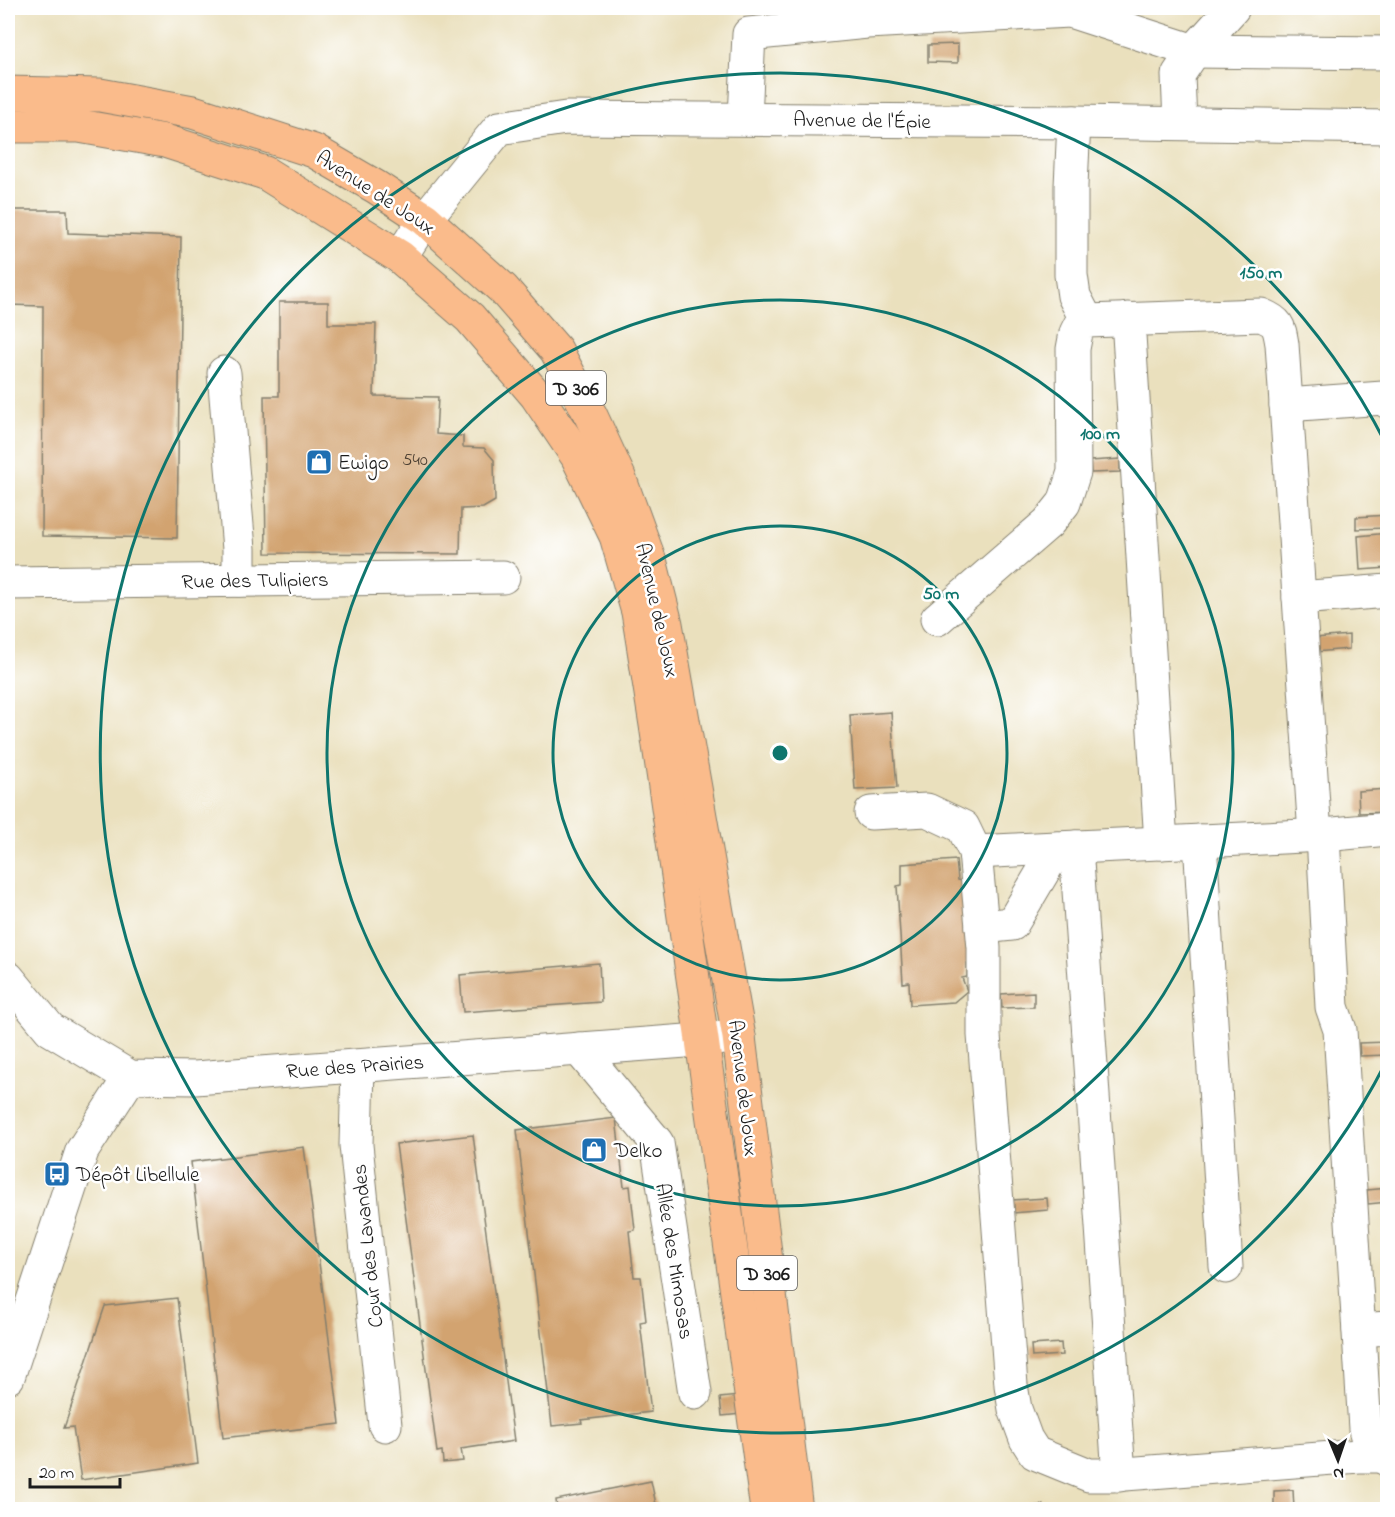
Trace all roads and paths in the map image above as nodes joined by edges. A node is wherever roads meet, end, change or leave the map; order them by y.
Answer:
1 (1233, 8) edge
2 (1194, 51) junction
3 (1388, 53) edge
4 (8, 93) edge
5 (745, 118) junction
6 (1074, 122) junction
7 (1180, 123) junction
8 (8, 126) edge
9 (1388, 127) edge
10 (425, 219) junction
11 (400, 256) junction
12 (1128, 319) junction
13 (1087, 321) junction
14 (224, 373) dead end
15 (1388, 402) edge
16 (1286, 405) junction
17 (503, 577) dead end
18 (239, 580) junction
19 (8, 583) edge
20 (1388, 591) edge
21 (1299, 598) junction
22 (937, 619) dead end
23 (871, 813) dead end
24 (1388, 829) edge
25 (1319, 835) junction
26 (1200, 841) junction
27 (1161, 843) junction
28 (1067, 848) junction
29 (975, 852) junction
30 (982, 927) junction
31 (8, 978) edge
32 (739, 1037) junction
33 (702, 1040) junction
34 (579, 1049) junction
35 (358, 1066) junction
36 (130, 1077) junction
37 (1226, 1267) dead end
38 (1373, 1329) edge
39 (8, 1377) edge
40 (695, 1393) dead end
41 (385, 1425) dead end
42 (1384, 1458) edge
43 (1119, 1475) junction
44 (767, 1509) edge
45 (796, 1509) edge

1 - 2 street
2 - 3 street
2 - 5 street
2 - 7 street
4 - 10 main road, Avenue de Joux / D 306
5 - 6 street, Avenue de l'Épie
5 - 10 street, Avenue de l'Épie
6 - 7 street, Avenue de l'Épie
6 - 13 street
7 - 9 street, Avenue de l'Épie
8 - 11 main road, Avenue de Joux / D 306
10 - 11 street, Avenue de l'Épie
10 - 32 main road, Avenue de Joux / D 306
11 - 33 main road, Avenue de Joux / D 306
12 - 13 street
12 - 16 street
12 - 27 street
13 - 22 street
14 - 18 street
15 - 16 street
16 - 21 street
17 - 18 street, Rue des Tulipiers
18 - 19 street, Rue des Tulipiers
20 - 21 street
21 - 25 street
23 - 29 street
24 - 25 street
25 - 26 street
25 - 38 street
26 - 27 street
26 - 37 street
27 - 28 street
28 - 29 street
28 - 30 street
28 - 43 street
29 - 30 street
30 - 43 street
31 - 36 street
32 - 33 street, Rue des Prairies
32 - 45 main road, Avenue de Joux / D 306
33 - 34 street, Rue des Prairies
33 - 44 main road, Avenue de Joux / D 306
34 - 35 street, Rue des Prairies
34 - 40 street, Allée des Mimosas
35 - 36 street, Rue des Prairies
35 - 41 street, Cour des Lavandes
36 - 39 street
38 - 42 street
42 - 43 street

